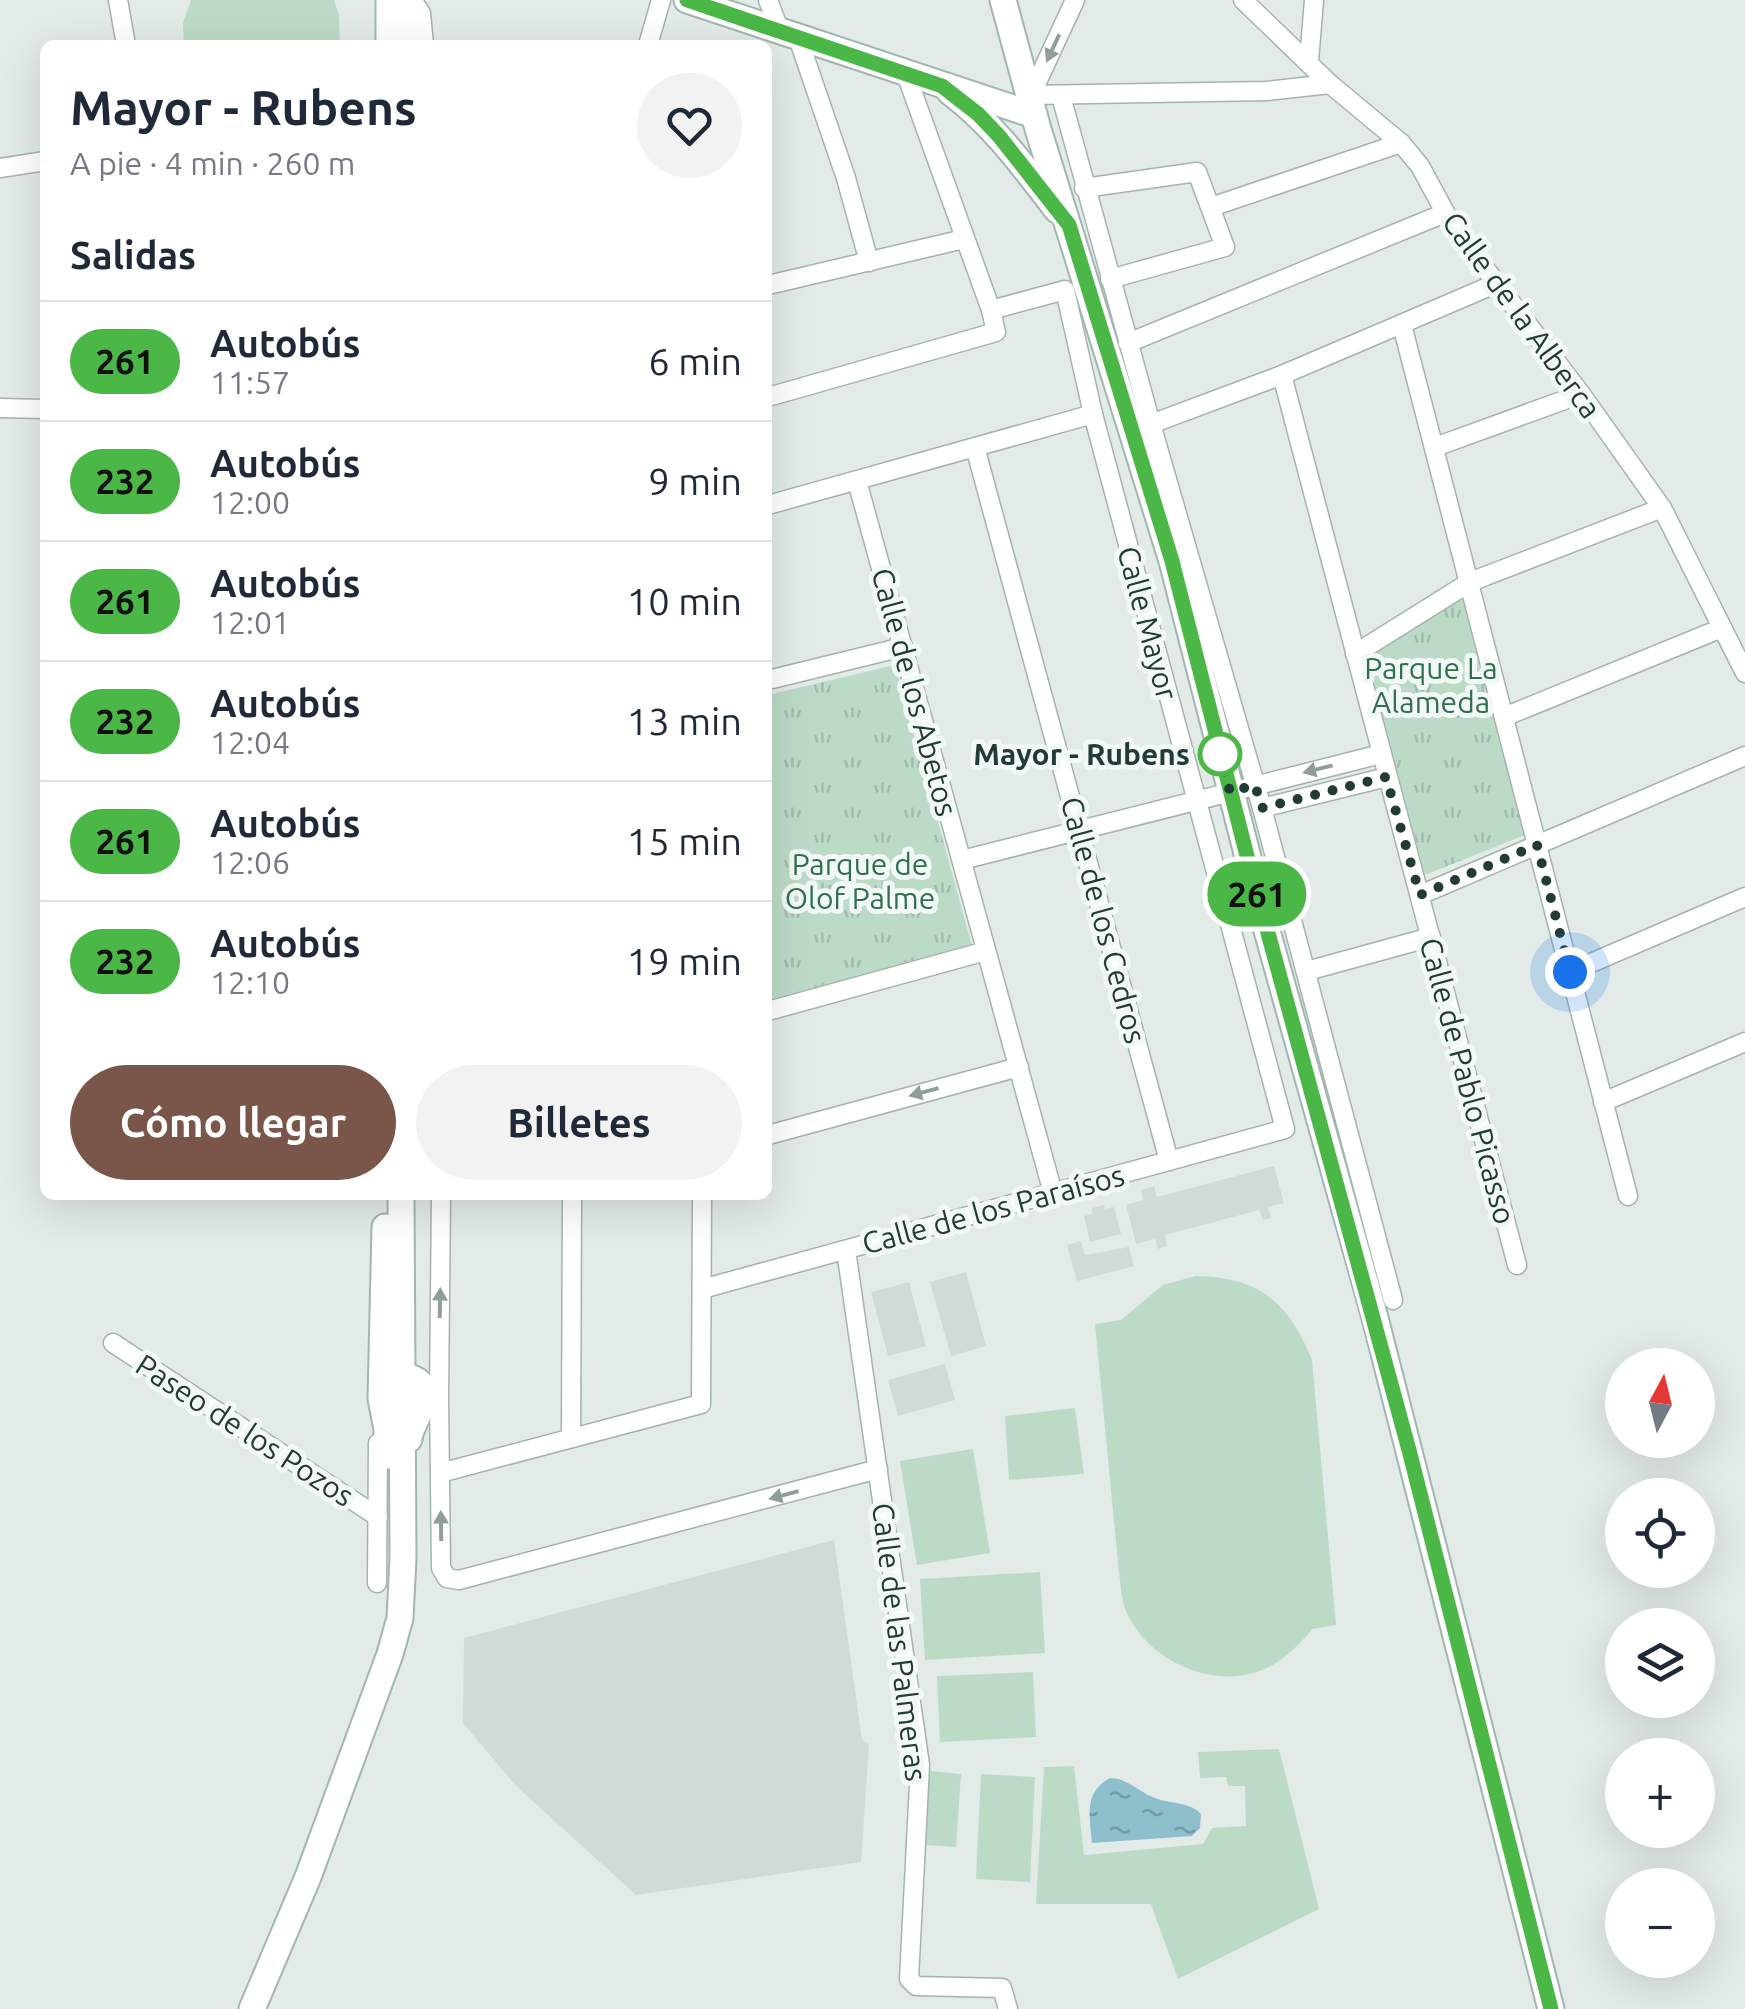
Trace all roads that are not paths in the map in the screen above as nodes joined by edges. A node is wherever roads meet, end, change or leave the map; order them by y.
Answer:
1 (118, 0) edge
2 (389, 0) edge
3 (411, 0) edge
4 (661, 0) edge
5 (686, 0) edge
6 (768, 0) edge
7 (1003, 0) edge
8 (1074, 0) edge
9 (1243, 0) edge
10 (1314, 0) edge
11 (788, 32) junction
12 (125, 40) edge
13 (389, 40) edge
14 (408, 40) edge
15 (424, 40) edge
16 (649, 40) edge
17 (1309, 61) junction
18 (906, 74) junction
19 (1330, 84) junction
20 (1060, 96) junction
21 (962, 98) junction
22 (1033, 107) junction
23 (1400, 144) junction
24 (40, 162) edge
25 (0, 168) edge
26 (1084, 188) junction
27 (1211, 207) junction
28 (1444, 212) junction
29 (1069, 225) junction
30 (964, 239) junction
31 (869, 262) junction
32 (1110, 279) junction
33 (1495, 284) junction
34 (772, 285) edge
35 (991, 310) junction
36 (1402, 325) junction
37 (1128, 343) junction
38 (1282, 375) junction
39 (1582, 394) junction
40 (772, 396) edge
41 (0, 408) edge
42 (40, 409) edge
43 (1093, 414) junction
44 (1150, 424) junction
45 (975, 447) junction
46 (1434, 447) junction
47 (858, 481) junction
48 (772, 504) edge
49 (1662, 508) junction
50 (1470, 582) junction
51 (1722, 628) junction
52 (903, 647) junction
53 (1355, 654) junction
54 (1745, 674) edge
55 (772, 679) edge
56 (1504, 717) junction
57 (1380, 754) junction
58 (1745, 756) edge
59 (1386, 777) junction
60 (1243, 788) junction
61 (1195, 801) junction
62 (1262, 808) junction
63 (1079, 830) junction
64 (1537, 845) junction
65 (962, 860) junction
66 (1420, 895) junction
67 (1745, 897) edge
68 (1431, 937) junction
69 (986, 951) junction
70 (1307, 971) junction
71 (1570, 972) junction
72 (772, 1010) edge
73 (1745, 1042) edge
74 (1018, 1067) junction
75 (1604, 1102) junction
76 (1284, 1129) joint
77 (772, 1133) edge
78 (1169, 1161) junction
79 (1053, 1192) junction
80 (1628, 1196) dead end
81 (385, 1200) edge
82 (401, 1200) edge
83 (441, 1200) edge
84 (572, 1200) edge
85 (702, 1200) edge
86 (846, 1250) junction
87 (1517, 1264) dead end
88 (702, 1289) junction
89 (1393, 1300) dead end
90 (113, 1344) dead end
91 (404, 1408) junction
92 (571, 1438) junction
93 (878, 1469) junction
94 (440, 1473) junction
95 (378, 1517) junction
96 (378, 1583) dead end
97 (382, 1671) junction
98 (252, 2009) edge
99 (1008, 2009) edge
100 (1551, 2009) edge

1 - 12 street
2 - 13 street
3 - 14 street
3 - 15 street
4 - 16 street
5 - 11 street
6 - 11 street
7 - 22 street, Calle Mayor
8 -> 22 street
9 - 17 street, Calle de la Alberca
10 - 17 street
11 - 18 street
11 - 31 street
17 - 19 street, Calle de la Alberca
18 - 21 street
18 - 30 street
19 - 20 street
19 - 23 street, Calle de la Alberca
20 - 22 street
20 - 26 street, Calle Mayor
21 - 22 street
21 - 22 street
21 - 29 street
22 - 29 street, Calle Mayor
23 - 27 street
23 - 28 street, Calle de la Alberca
24 - 25 street
26 - 27 street
26 - 32 street, Calle Mayor
27 - 32 street
28 - 33 street, Calle de la Alberca
28 - 37 street
29 - 60 street, Calle Mayor
30 - 31 street
30 - 35 street
31 - 34 street
32 - 37 street, Calle Mayor
33 - 36 street
33 - 39 street, Calle de la Alberca
35 - 40 street
35 - 43 street, Calle Mayor
36 - 38 street
36 - 46 street
37 - 44 street, Calle Mayor
38 - 44 street
38 - 53 street, Calle de Pablo Picasso
39 - 46 street
39 - 49 street, Calle de la Alberca
41 - 42 street
43 - 45 street
43 - 61 street, Calle Mayor
44 - 60 street, Calle Mayor
45 - 47 street
45 - 63 street, Calle de los Cedros
46 - 50 street
47 - 48 street
47 - 52 street, Calle de los Abetos
49 - 50 street
49 - 51 street, Calle de la Alberca
50 - 53 street
50 - 56 street
51 - 54 street, Calle de la Alberca
51 - 56 street
52 - 55 street
52 - 65 street, Calle de los Abetos
53 - 57 street, Calle de Pablo Picasso
56 - 64 street
57 - 59 street, Calle de Pablo Picasso
57 -> 60 street
58 - 64 street
59 - 62 street
59 - 66 street, Calle de Pablo Picasso
60 - 61 street
60 - 62 street, Calle Mayor
60 - 100 street, Calle Mayor
61 - 63 street
61 - 76 street, Calle Mayor
62 - 70 street, Calle Mayor
63 - 65 street
63 - 78 street, Calle de los Cedros
64 - 66 street
64 - 71 street
65 - 69 street, Calle de los Abetos
66 - 68 street, Calle de Pablo Picasso
67 - 71 street
68 - 70 street
68 - 87 street, Calle de Pablo Picasso
69 - 72 street
69 - 74 street, Calle de los Abetos
70 - 89 street, Calle Mayor
71 - 75 street
73 - 75 street
74 -> 77 street
74 - 79 street, Calle de los Abetos
75 - 80 street
76 - 78 street, Calle de los Paraísos
78 - 79 street, Calle de los Paraísos
79 - 86 street, Calle de los Paraísos
81 - 91 street, Paseo de los Pozos
82 - 91 street
91 -> 83 street, Paseo de los Pozos
84 - 92 street
85 - 88 street
86 - 88 street, Calle de los Paraísos
86 - 93 street, Calle de las Palmeras
88 - 92 street
90 - 95 street, Paseo de los Pozos
91 - 94 street, Paseo de los Pozos
91 - 95 street, Paseo de los Pozos
91 - 97 street, Paseo de los Pozos
91 - 97 street, Paseo de los Pozos
92 - 94 street
93 -> 94 street, Paseo de los Pozos
93 - 99 street, Calle de las Palmeras
95 - 96 street, Paseo de los Pozos
97 - 98 street

